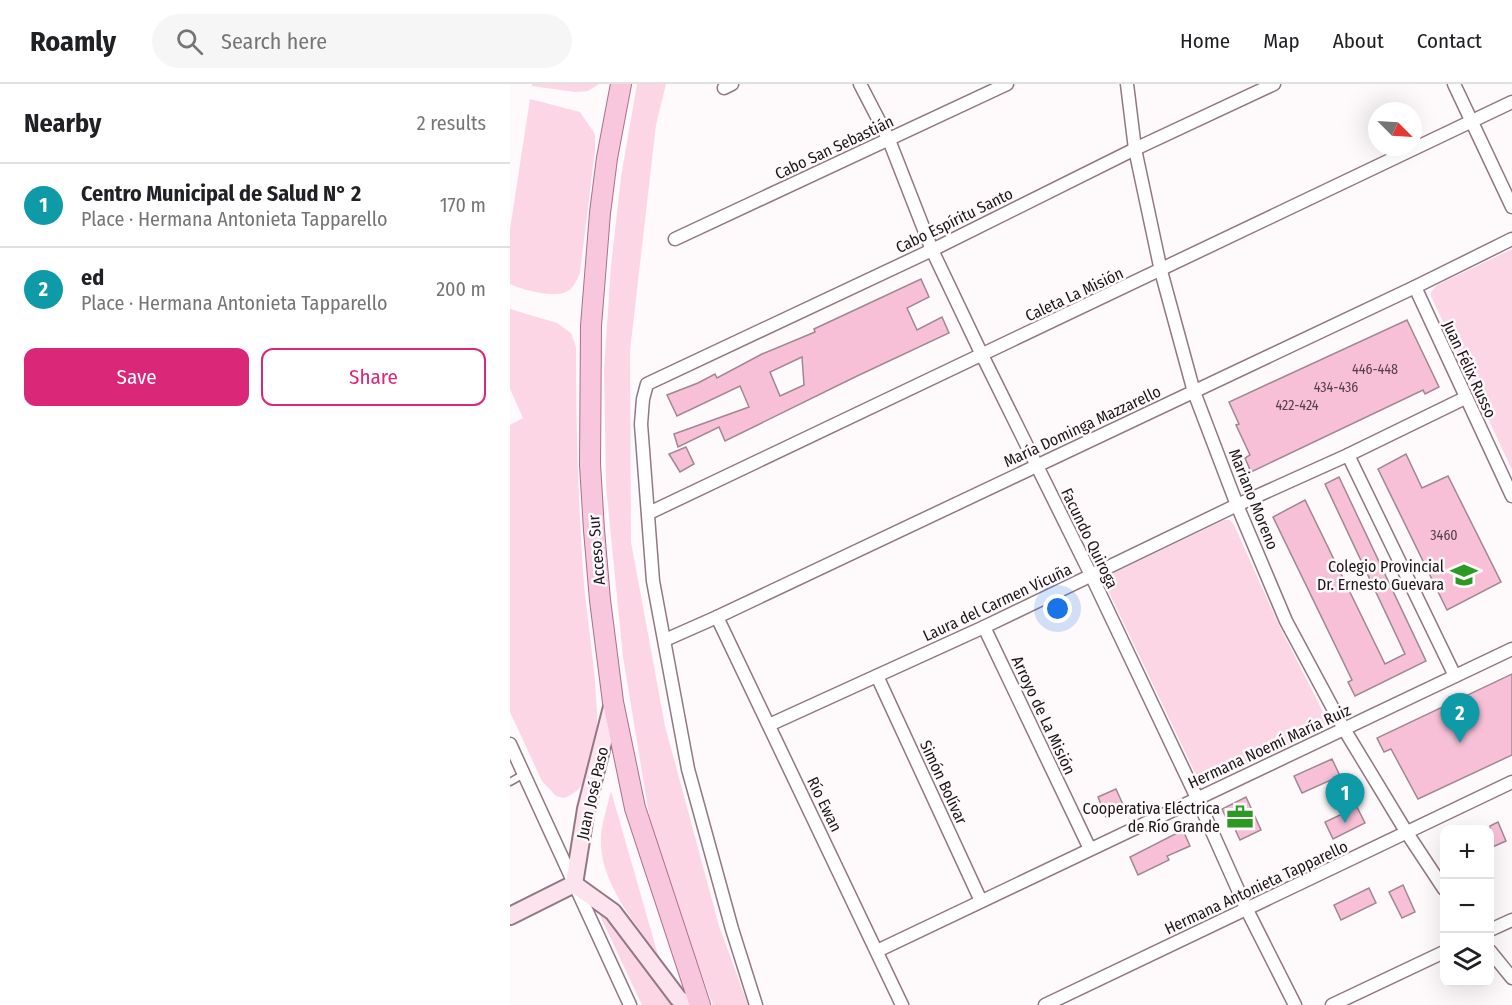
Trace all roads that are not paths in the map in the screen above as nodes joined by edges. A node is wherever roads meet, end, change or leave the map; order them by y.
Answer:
1 (621, 84) edge
2 (860, 84) edge
3 (1007, 84) edge
4 (1127, 84) edge
5 (1274, 84) edge
6 (1454, 84) edge
7 (1512, 102) edge
8 (1472, 121) junction
9 (889, 140) junction
10 (1135, 149) junction
11 (1512, 207) edge
12 (1512, 238) edge
13 (675, 239) dead end
14 (932, 250) junction
15 (1161, 271) junction
16 (1415, 287) junction
17 (982, 355) junction
18 (1194, 392) junction
19 (1465, 398) junction
20 (1348, 455) junction
21 (1036, 465) junction
22 (1512, 496) edge
23 (1237, 505) junction
24 (649, 513) junction
25 (1091, 576) junction
26 (717, 617) junction
27 (984, 627) junction
28 (665, 640) junction
29 (1512, 649) edge
30 (877, 676) junction
31 (1455, 676) junction
32 (613, 702) junction
33 (769, 725) junction
34 (1344, 729) junction
35 (510, 744) edge
36 (524, 774) junction
37 (510, 782) edge
38 (1512, 782) edge
39 (1197, 798) junction
40 (1407, 833) junction
41 (1090, 849) junction
42 (1440, 883) edge
43 (574, 884) junction
44 (981, 902) junction
45 (1247, 909) junction
46 (510, 916) edge
47 (1512, 920) edge
48 (1494, 928) edge
49 (877, 951) junction
50 (1440, 954) edge
51 (1494, 956) edge
52 (1512, 978) edge
53 (630, 1005) edge
54 (687, 1005) edge
55 (700, 1005) edge
56 (756, 1005) edge
57 (902, 1005) edge
58 (1046, 1005) edge
59 (1295, 1005) edge
60 (1332, 1005) edge

1 - 32 main road, Acceso Sur
2 - 9 street, Facundo Quiroga
3 - 9 street, Cabo San Sebastián
4 - 10 street, Mariano Moreno
5 - 10 street, Cabo Espíritu Santo
6 - 8 street
7 - 8 street, Caleta La Misión
8 - 11 street
8 - 15 street, Caleta La Misión
9 - 13 street, Cabo San Sebastián
9 - 14 street, Facundo Quiroga
10 - 14 street, Cabo Espíritu Santo
10 - 15 street, Mariano Moreno
12 - 16 street, María Dominga Mazzarello
14 - 17 street, Facundo Quiroga
14 - 24 street, Cabo Espíritu Santo
15 - 17 street, Caleta La Misión
15 - 18 street, Mariano Moreno
16 - 18 street, María Dominga Mazzarello
16 - 19 street, Juan Félix Russo
17 - 21 street, Facundo Quiroga
17 - 24 street, Caleta La Misión
18 - 21 street, María Dominga Mazzarello
18 - 23 street, Mariano Moreno
19 - 20 street, Laura del Carmen Vicuña
19 - 22 street, Juan Félix Russo
20 - 23 street, Laura del Carmen Vicuña
20 - 31 street
21 - 25 street, Facundo Quiroga
21 - 26 street, María Dominga Mazzarello
23 - 25 street, Laura del Carmen Vicuña
23 - 34 street, Mariano Moreno
24 - 28 street
25 - 27 street, Laura del Carmen Vicuña
25 - 39 street, Facundo Quiroga
26 - 28 street, María Dominga Mazzarello
26 - 33 street, Río Ewan
27 - 30 street, Laura del Carmen Vicuña
27 - 41 street, Arroyo de La Misión
28 - 56 street
29 - 31 street, Hermana Noemí María Ruiz
30 - 33 street, Laura del Carmen Vicuña
30 - 44 street, Simón Bolívar
31 - 34 street, Hermana Noemí María Ruiz
32 - 43 street, Juan José Paso
32 - 55 main road, Acceso Sur
33 - 49 street, Río Ewan
34 - 39 street, Hermana Noemí María Ruiz
34 - 40 street, Mariano Moreno
35 - 36 street
36 - 37 lane
36 - 43 street
38 - 40 street, Hermana Antonieta Tapparello
39 - 41 street, Hermana Noemí María Ruiz
39 - 45 street, Facundo Quiroga
40 - 42 street, Mariano Moreno
40 - 45 street, Hermana Antonieta Tapparello
41 - 44 street, Hermana Noemí María Ruiz
43 - 46 street
43 - 53 street
43 - 54 street
44 - 49 street, Hermana Noemí María Ruiz
45 - 58 street, Hermana Antonieta Tapparello
45 - 59 street, Facundo Quiroga
47 - 48 street
49 - 57 street, Río Ewan
50 - 60 street
51 - 52 street

